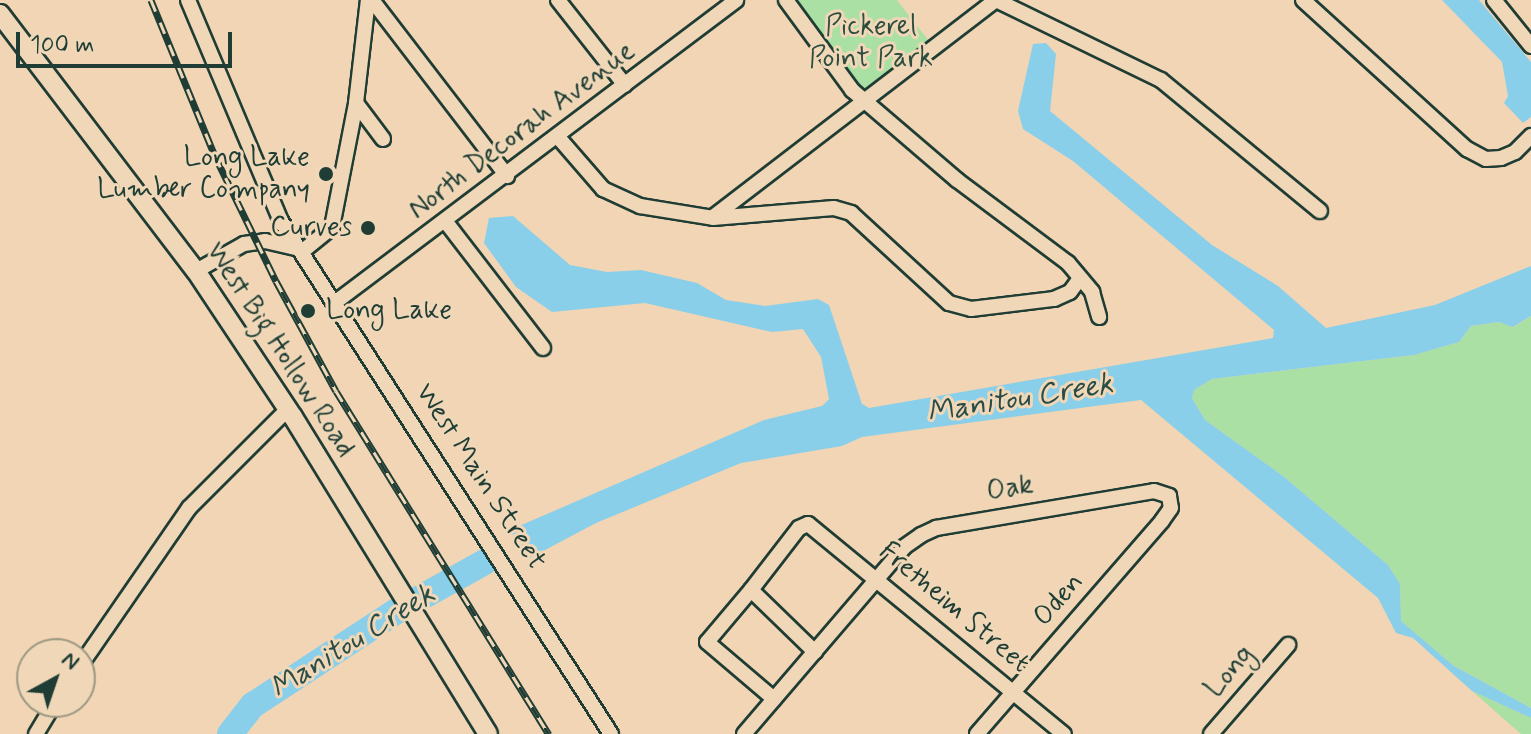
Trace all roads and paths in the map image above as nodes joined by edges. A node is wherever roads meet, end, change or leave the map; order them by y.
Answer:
1 (188, 0) edge
2 (370, 0) edge
3 (558, 0) edge
4 (736, 0) edge
5 (786, 0) edge
6 (996, 0) edge
7 (1303, 0) edge
8 (1494, 0) edge
9 (0, 14) edge
10 (1531, 46) edge
11 (625, 85) junction
12 (865, 102) junction
13 (356, 103) junction
14 (1531, 136) edge
15 (558, 137) junction
16 (383, 139) dead end
17 (507, 176) junction
18 (1320, 211) dead end
19 (713, 218) junction
20 (446, 222) junction
21 (304, 250) junction
22 (196, 271) junction
23 (1080, 278) junction
24 (337, 301) junction
25 (1099, 317) dead end
26 (543, 348) dead end
27 (288, 409) junction
28 (1169, 496) joint
29 (878, 578) junction
30 (751, 590) junction
31 (96, 643) edge
32 (1288, 645) dead end
33 (815, 652) junction
34 (1014, 692) junction
35 (774, 699) junction
36 (488, 734) edge
37 (611, 734) edge
38 (744, 734) edge
39 (977, 734) edge
40 (1064, 734) edge
41 (1211, 734) edge

1 - 21 street, West Main Street
2 - 13 street
2 - 17 street
3 - 11 street
4 - 11 street, North Decorah Avenue
5 - 12 street
6 - 12 street
6 - 18 street
7 - 14 street
8 - 10 street
9 - 22 main road, West Big Hollow Road
11 - 15 street, North Decorah Avenue
12 - 19 street
12 - 23 street
13 - 16 street
13 - 21 street
15 - 17 street, North Decorah Avenue
15 - 19 street
17 - 20 street, North Decorah Avenue
19 - 23 street
20 - 24 street, North Decorah Avenue
20 - 26 street
21 - 22 street
21 - 24 street, West Main Street
22 - 27 main road, West Big Hollow Road
23 - 25 street
24 - 37 street, West Main Street
27 - 31 street
27 - 36 main road, West Big Hollow Road
28 - 29 street, Oak
28 - 34 street, Oden
29 - 30 street, Fretheim Street
29 - 33 street, Oak
29 - 34 street, Fretheim Street
30 - 33 street
30 - 35 street
32 - 41 street, Long
33 - 35 street, Oak
34 - 39 street, Oden
34 - 40 street, Fretheim Street
35 - 38 street, Oak

